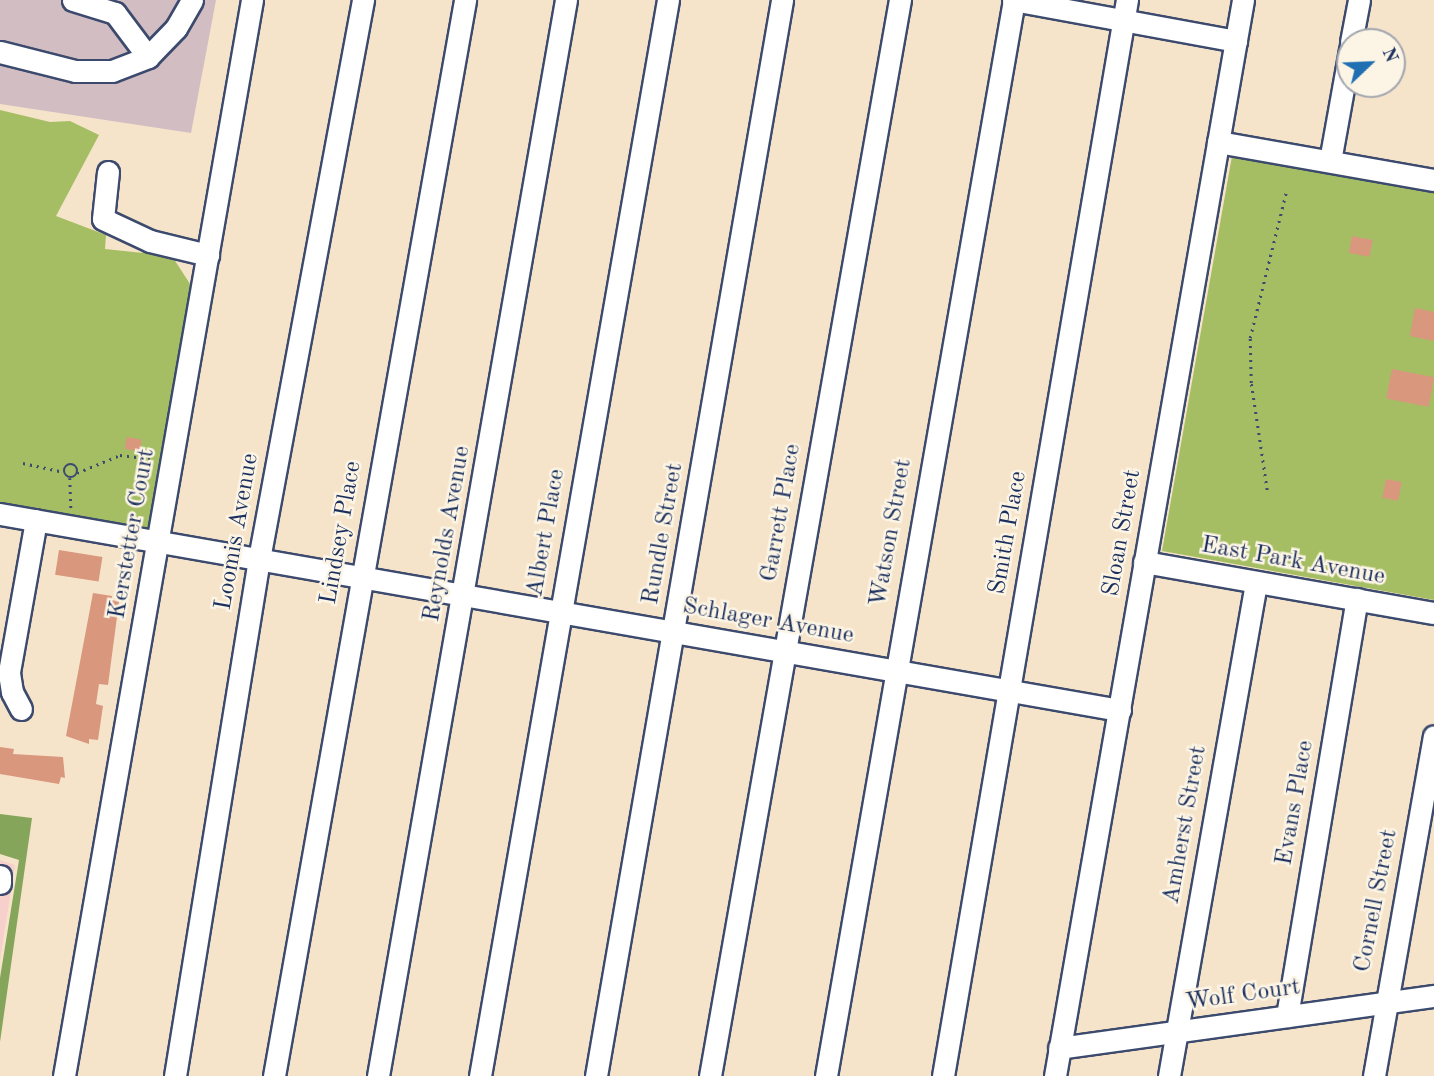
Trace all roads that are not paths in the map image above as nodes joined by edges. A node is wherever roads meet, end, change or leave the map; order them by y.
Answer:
1 (73, 0) edge
2 (191, 0) edge
3 (253, 0) edge
4 (363, 0) edge
5 (465, 0) edge
6 (566, 0) edge
7 (668, 0) edge
8 (782, 0) edge
9 (900, 0) edge
10 (1014, 0) edge
11 (1243, 0) edge
12 (1359, 0) edge
13 (105, 5) edge
14 (1125, 10) edge
15 (1354, 28) edge
16 (1236, 41) junction
17 (0, 51) edge
18 (148, 57) junction
19 (1341, 98) edge
20 (1218, 142) junction
21 (1330, 161) junction
22 (108, 172) dead end
23 (1434, 177) edge
24 (208, 255) junction
25 (0, 514) edge
26 (36, 520) junction
27 (159, 541) junction
28 (259, 559) junction
29 (1144, 562) junction
30 (361, 577) junction
31 (1256, 583) junction
32 (465, 593) junction
33 (1357, 599) junction
34 (560, 613) junction
35 (1434, 613) edge
36 (674, 631) junction
37 (785, 650) junction
38 (894, 672) junction
39 (1008, 690) junction
40 (21, 709) dead end
41 (1120, 710) junction
42 (1434, 736) edge
43 (0, 876) edge
44 (0, 883) edge
45 (1434, 996) edge
46 (1385, 1003) junction
47 (1287, 1016) junction
48 (1177, 1031) junction
49 (1059, 1048) junction
50 (64, 1076) edge
51 (175, 1076) edge
52 (274, 1076) edge
53 (378, 1076) edge
54 (480, 1076) edge
55 (596, 1076) edge
56 (710, 1076) edge
57 (826, 1076) edge
58 (943, 1076) edge
59 (1055, 1076) edge
60 (1169, 1076) edge
61 (1374, 1076) edge

1 - 13 street
2 - 18 street
3 - 24 street, Kerstetter Court
4 - 28 street, Loomis Avenue
5 - 30 street, Lindsey Place
6 - 32 street, Reynolds Avenue
7 - 34 street, Albert Place
8 - 36 street, Rundle Street
9 - 37 street, Garrett Place
10 - 14 street
10 - 38 street, Watson Street
11 - 16 street, Sloan Street
12 - 15 street
13 - 18 street
14 - 16 street
14 - 39 street, Smith Place
16 - 20 street, Sloan Street
17 - 18 street
19 - 21 street
20 - 21 street
20 - 29 street, Sloan Street
21 - 23 street
22 - 24 street
24 - 27 street, Kerstetter Court
25 - 26 street, Schlager Avenue
26 - 27 street, Schlager Avenue
26 - 40 street
27 - 28 street, Schlager Avenue
27 - 50 street, Kerstetter Court
28 - 30 street, Schlager Avenue
28 - 51 street, Loomis Avenue
29 - 31 street, East Park Avenue
29 - 41 street, Sloan Street
30 - 32 street, Schlager Avenue
30 - 52 street, Lindsey Place
31 - 33 street, East Park Avenue
31 - 48 street, Amherst Street
32 - 34 street, Schlager Avenue
32 - 53 street, Reynolds Avenue
33 - 35 street, East Park Avenue
33 - 47 street, Evans Place
34 - 36 street, Schlager Avenue
34 - 54 street, Albert Place
36 - 37 street, Schlager Avenue
36 - 55 street, Rundle Street
37 - 38 street, Schlager Avenue
37 - 56 street, Garrett Place
38 - 39 street, Schlager Avenue
38 - 57 street, Watson Street
39 - 41 street, Schlager Avenue
39 - 58 street, Smith Place
41 - 49 street, Sloan Street
42 - 46 street, Cornell Street
43 - 44 street
45 - 46 street, Wolf Court
46 - 47 street, Wolf Court
46 - 61 street, Cornell Street
47 - 48 street, Wolf Court
48 - 49 street, Wolf Court
48 - 60 street, Amherst Street
49 - 59 street, Sloan Street

